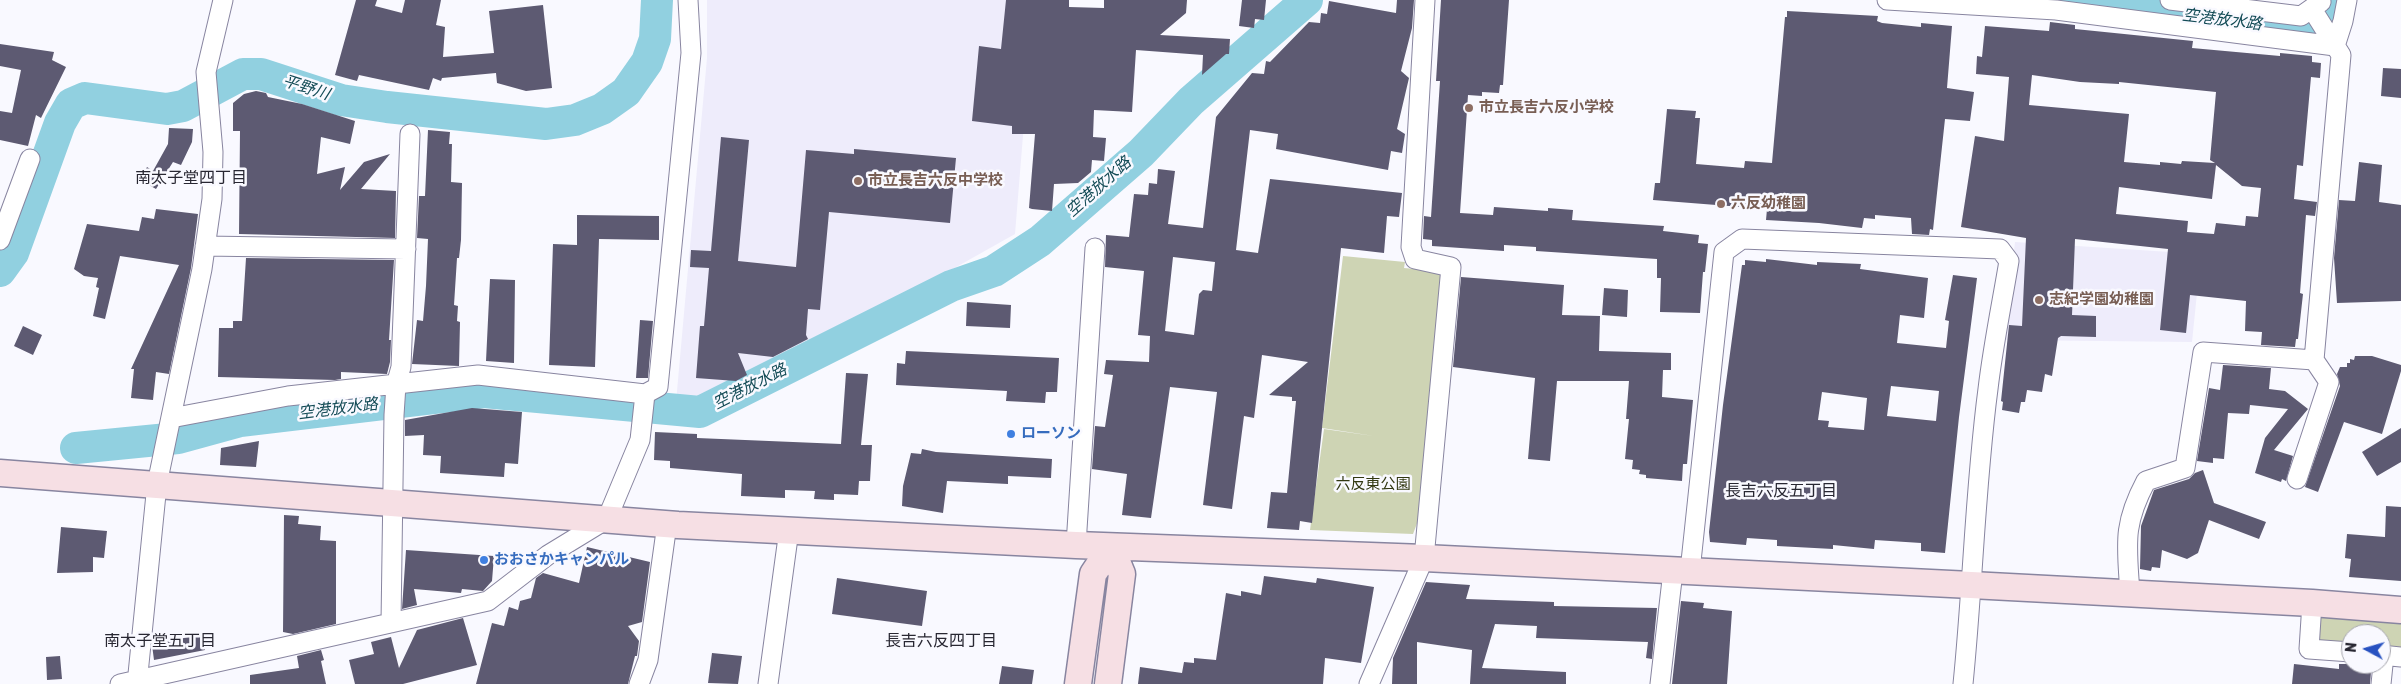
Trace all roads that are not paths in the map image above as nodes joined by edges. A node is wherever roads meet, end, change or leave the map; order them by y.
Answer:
1 (222, 0) edge
2 (688, 0) edge
3 (1425, 0) edge
4 (1888, 0) edge
5 (2170, 0) edge
6 (2347, 0) edge
7 (2316, 7) edge
8 (2335, 46) junction
9 (410, 134) dead end
10 (30, 159) dead end
11 (0, 240) edge
12 (205, 246) junction
13 (1095, 248) dead end
14 (406, 249) junction
15 (2314, 360) junction
16 (396, 385) junction
17 (645, 394) junction
18 (171, 418) junction
19 (0, 473) edge
20 (2297, 479) dead end
21 (157, 484) junction
22 (394, 502) junction
23 (607, 519) junction
24 (667, 524) junction
25 (789, 530) junction
26 (1076, 545) junction
27 (1111, 547) junction
28 (1424, 558) junction
29 (1682, 571) junction
30 (1971, 585) junction
31 (2130, 594) junction
32 (2312, 603) junction
33 (2401, 610) edge
34 (391, 622) junction
35 (2341, 651) edge
36 (131, 683) edge
37 (639, 684) edge
38 (768, 684) edge
39 (1078, 684) edge
40 (1108, 684) edge
41 (1369, 684) edge
42 (1660, 684) edge
43 (1963, 684) edge

1 - 12 street
2 - 17 street
3 - 28 street
4 - 8 street
5 - 7 street
6 - 8 street
7 - 8 street
8 - 15 street
9 - 14 street
10 - 11 street
12 - 14 street
12 - 18 street
13 - 26 street
14 - 16 street
15 - 20 street
15 - 31 street
16 - 17 street
16 - 18 street
16 - 22 street
17 - 23 street
18 - 21 street
19 - 21 street
21 - 22 street
21 - 36 street
22 - 23 street
22 - 34 street
23 - 24 street
23 - 34 street
24 - 25 street
24 - 37 street
25 - 26 street
25 - 38 street
26 - 27 street
27 - 28 street
27 - 39 street
27 - 40 street
28 - 29 street
28 - 41 street
29 - 30 street
29 - 30 street
29 - 42 street
30 - 31 street
30 - 43 street
31 - 32 street
32 - 33 street
32 - 35 street
34 - 36 street

